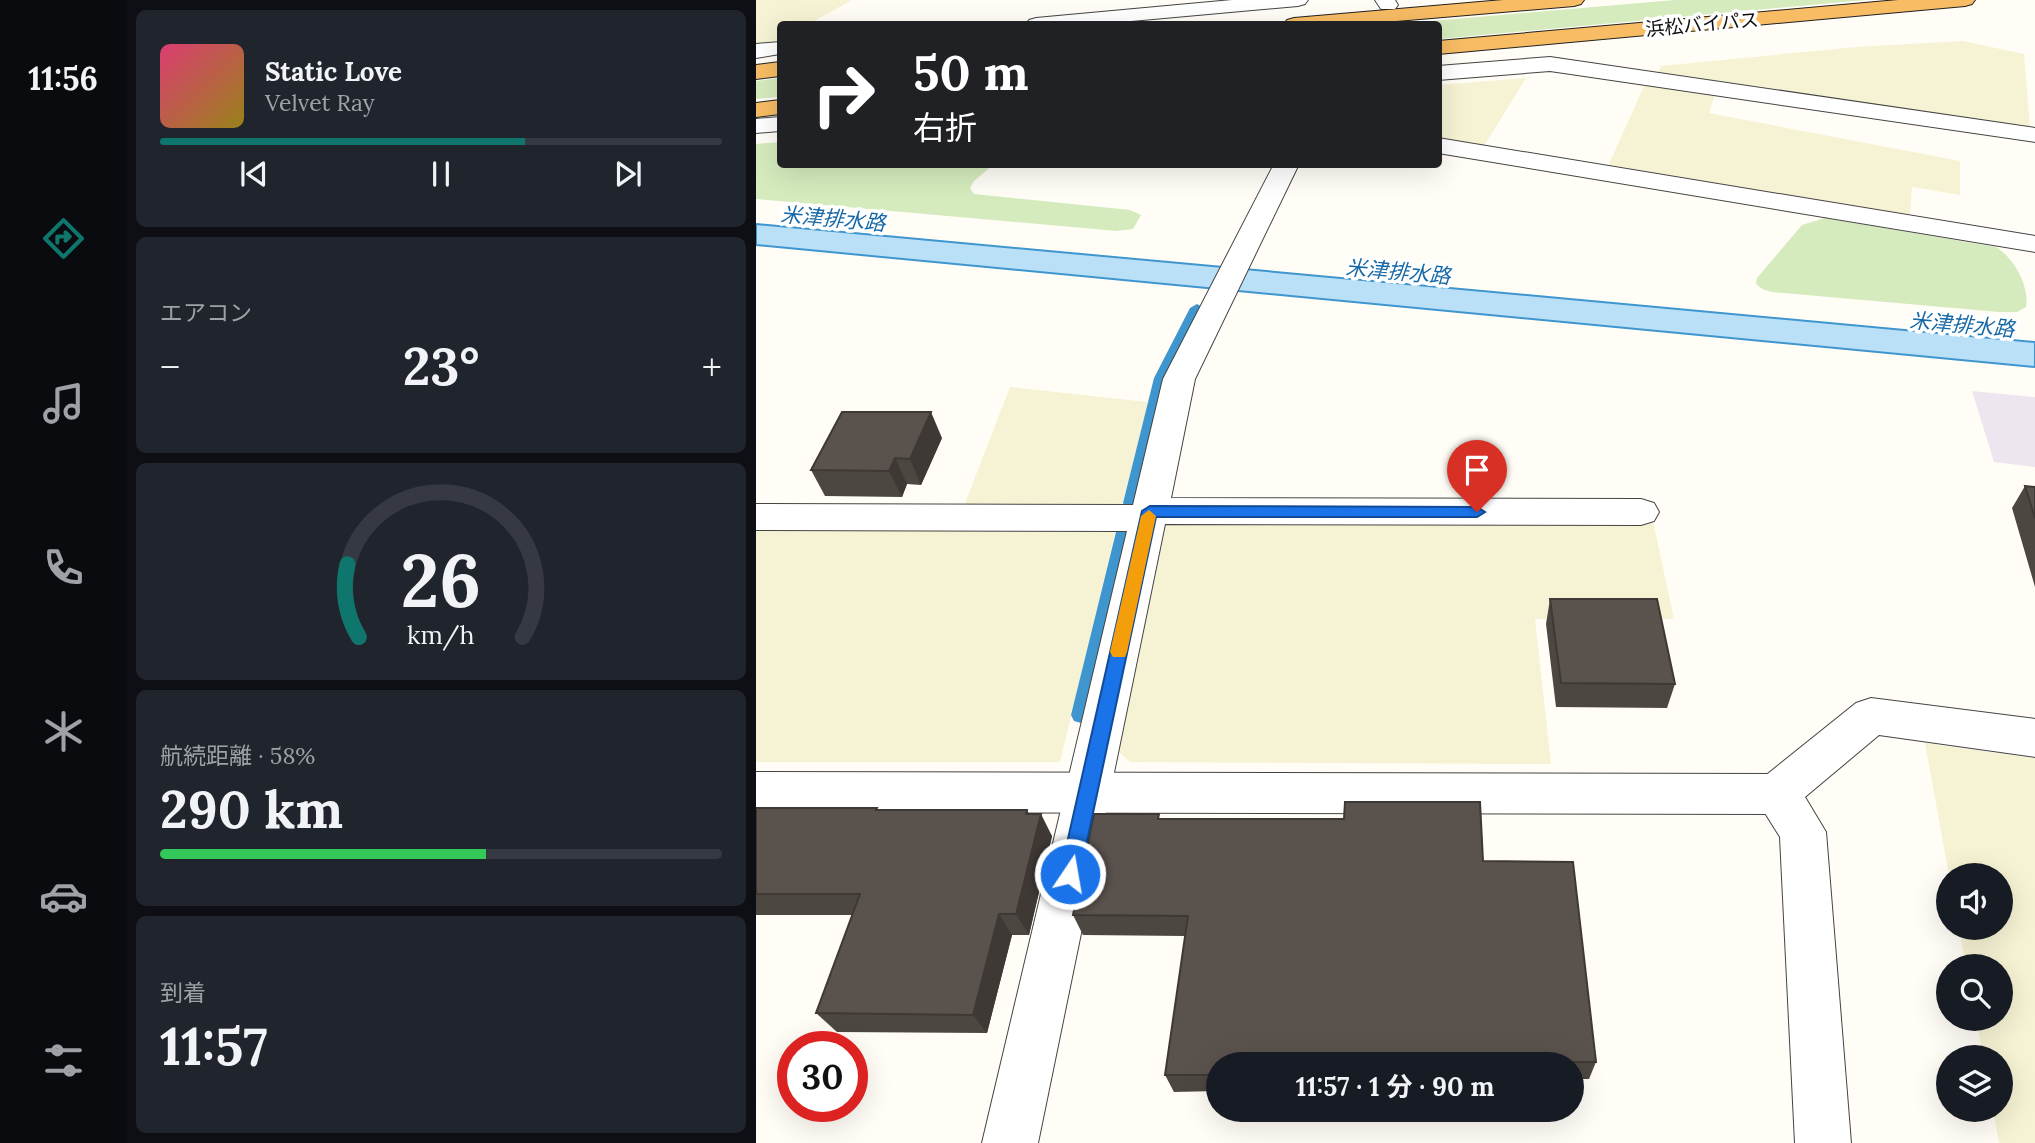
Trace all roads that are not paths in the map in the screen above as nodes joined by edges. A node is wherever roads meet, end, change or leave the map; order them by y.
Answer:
1 (1104, 0) edge
2 (1298, 0) edge
3 (1574, 0) edge
4 (1965, 0) edge
5 (1142, 15) junction
6 (1071, 21) edge
7 (1329, 21) edge
8 (777, 48) edge
9 (1442, 48) edge
10 (756, 51) edge
11 (777, 69) edge
12 (756, 72) edge
13 (1442, 73) edge
14 (777, 107) edge
15 (756, 110) edge
16 (777, 124) edge
17 (756, 125) edge
18 (2035, 135) edge
19 (1442, 146) edge
20 (1284, 168) edge
21 (2035, 244) edge
22 (1641, 512) dead end
23 (1149, 514) junction
24 (756, 517) edge
25 (2035, 738) edge
26 (756, 792) edge
27 (1088, 793) junction
28 (1776, 794) junction
29 (1010, 1143) edge
30 (1824, 1143) edge

1 - 5 street
2 - 5 street
3 - 7 highway
4 - 9 highway, 浜松バイパス
5 - 6 street
8 - 10 street
11 - 12 highway
13 - 18 street
14 - 15 highway
16 - 17 street
19 - 21 street
20 - 23 street
22 - 23 street
23 - 24 street
23 - 27 street
25 - 28 street
26 - 27 street
27 - 28 street
27 - 29 street
28 - 30 street

